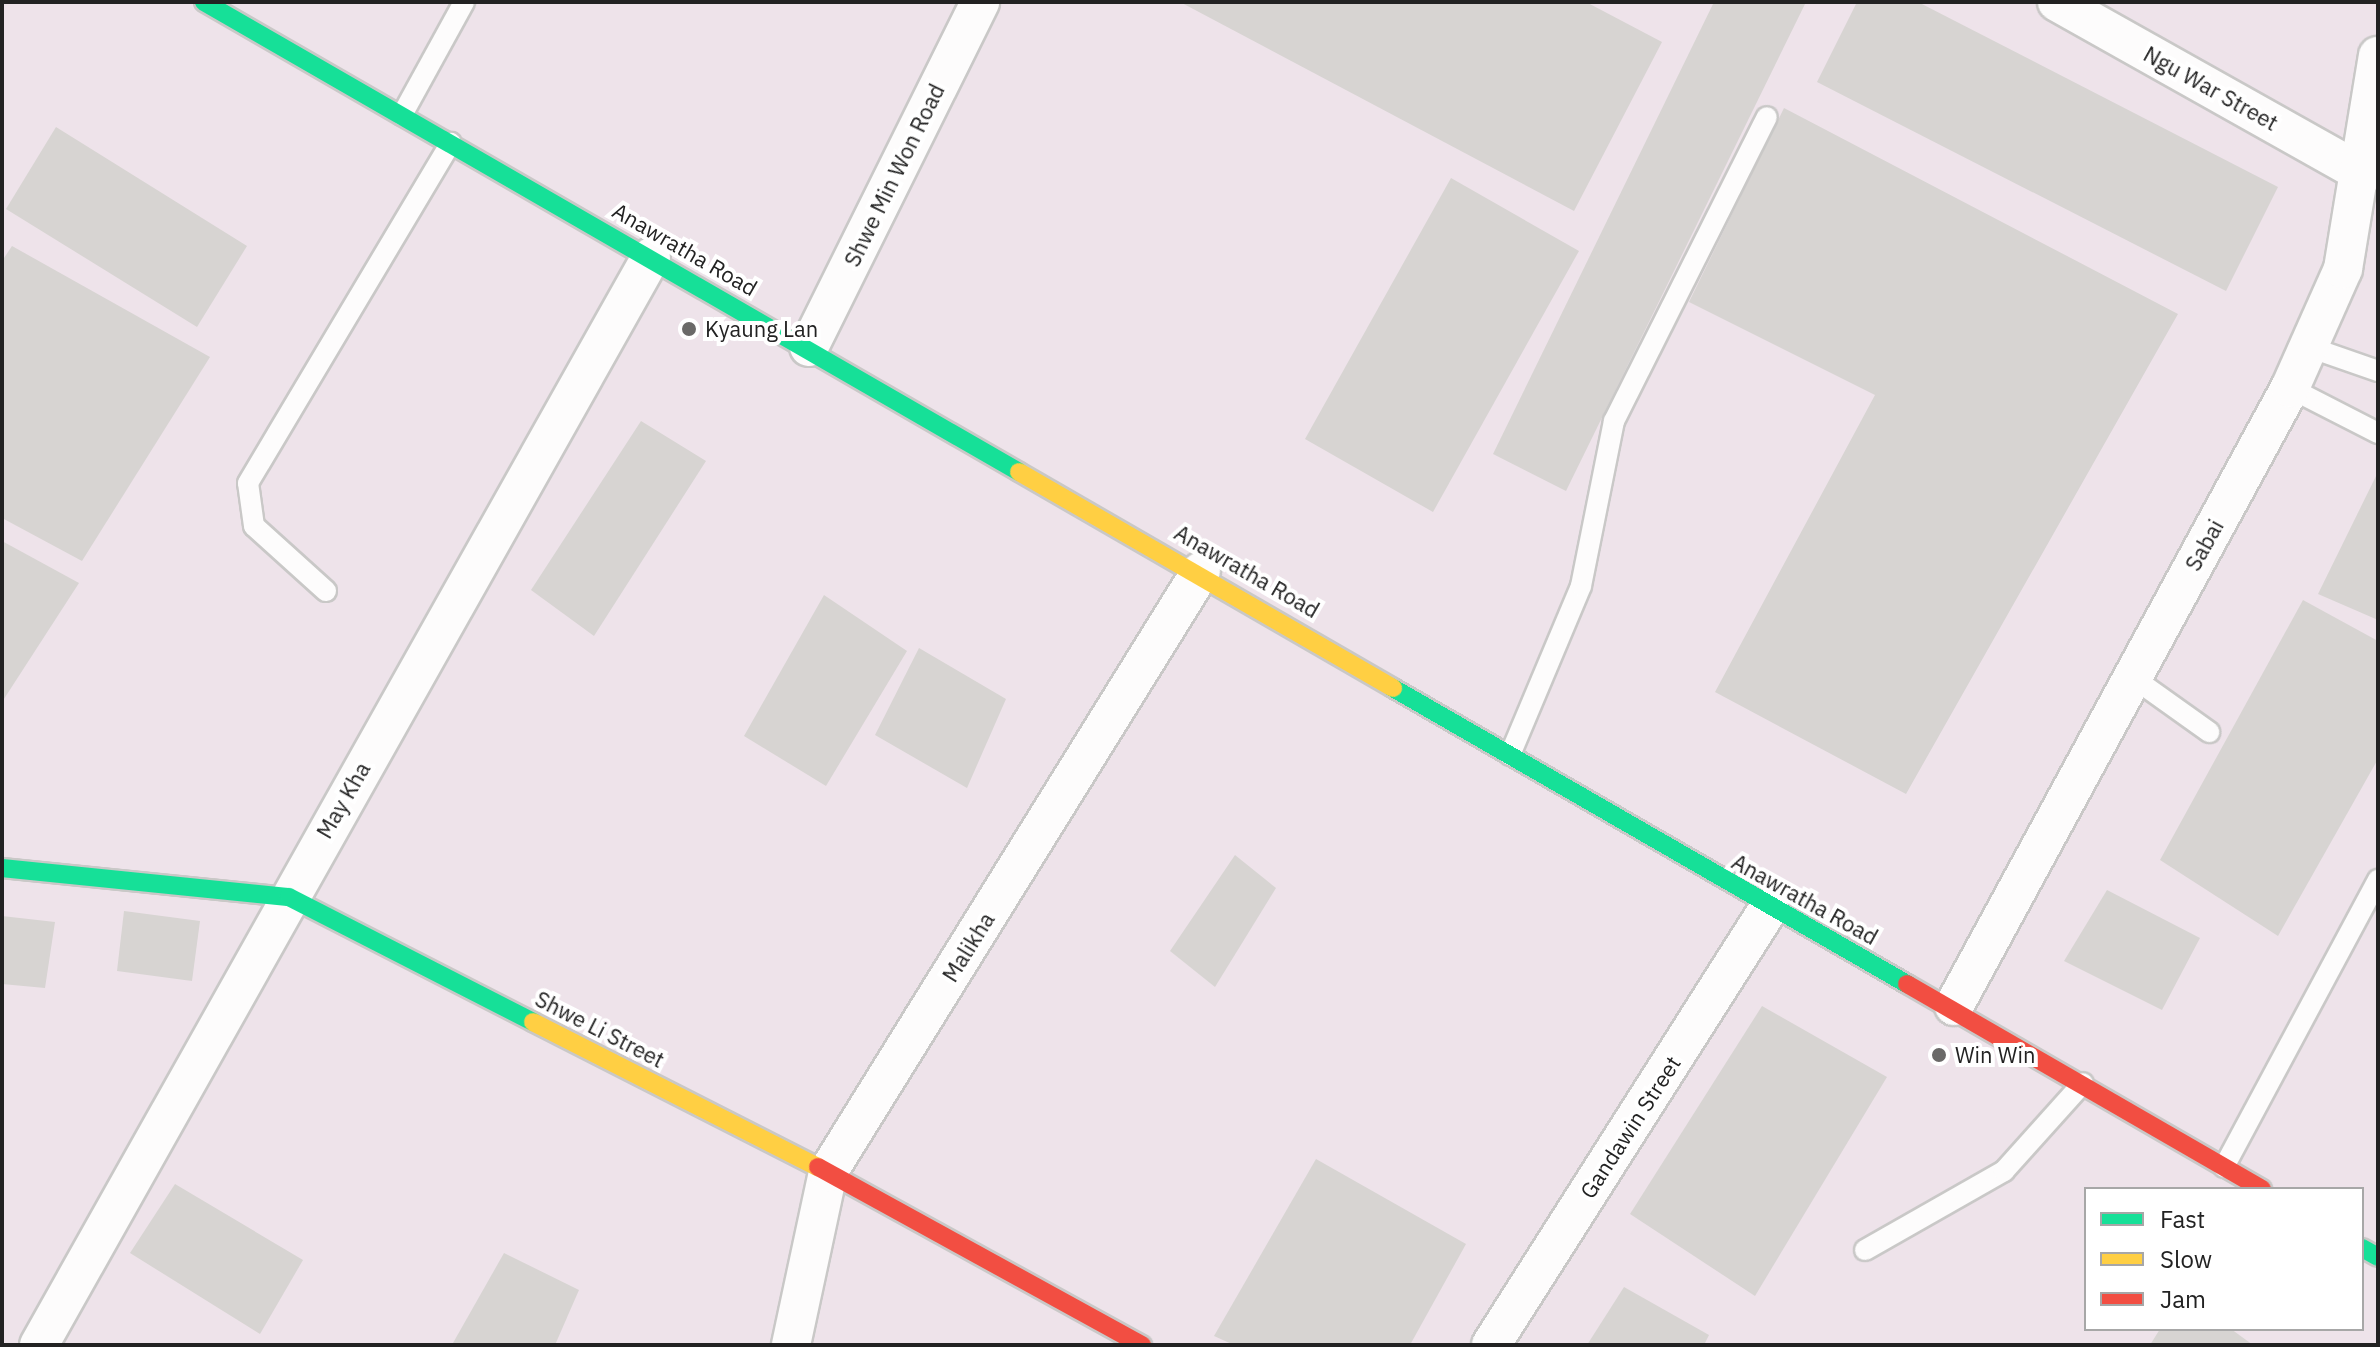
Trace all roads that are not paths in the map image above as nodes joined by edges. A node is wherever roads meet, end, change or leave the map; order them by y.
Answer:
1 (204, 2) edge
2 (464, 2) edge
3 (980, 2) edge
4 (2057, 2) edge
5 (2378, 56) edge
6 (402, 115) junction
7 (1767, 117) dead end
8 (451, 143) junction
9 (2364, 174) junction
10 (651, 257) junction
11 (809, 347) junction
12 (2309, 347) junction
13 (2378, 371) edge
14 (2290, 388) junction
15 (2378, 433) edge
16 (1201, 571) junction
17 (326, 591) dead end
18 (2132, 677) junction
19 (2209, 732) dead end
20 (1510, 755) junction
21 (2, 868) edge
22 (2378, 880) edge
23 (289, 897) junction
24 (1769, 908) junction
25 (1954, 1006) junction
26 (2083, 1083) junction
27 (2224, 1167) junction
28 (828, 1172) junction
29 (2259, 1187) edge
30 (1865, 1250) dead end
31 (39, 1345) edge
32 (791, 1345) edge
33 (1142, 1345) edge
34 (1491, 1345) edge

1 - 6 main road, Anawratha Road
2 - 6 lane
3 - 11 street, Shwe Min Won Road
4 - 9 street, Ngu War Street
5 - 9 street, Sabai
6 - 8 main road, Anawratha Road
7 - 20 lane
8 - 10 main road, Anawratha Road
8 - 17 lane
9 - 12 street, Sabai
10 - 11 main road, Anawratha Road
10 - 23 street, May Kha
11 - 16 main road, Anawratha Road
12 - 13 lane
12 - 14 street, Sabai
14 - 15 lane
14 - 18 street, Sabai
16 - 20 main road, Anawratha Road
16 - 28 street, Malikha
18 - 19 lane
18 - 25 street, Sabai
20 - 24 main road, Anawratha Road
21 - 23 main road, Shwe Li Street
22 - 27 lane
23 - 28 main road, Shwe Li Street
23 - 31 street, May Kha
24 - 25 main road, Anawratha Road
24 - 34 street, Gandawin Street
25 - 26 main road, Anawratha Road
26 - 27 main road, Anawratha Road
26 - 30 lane
27 - 29 main road, Anawratha Road
28 - 32 street, Malikha
28 - 33 main road, Shwe Li Street

